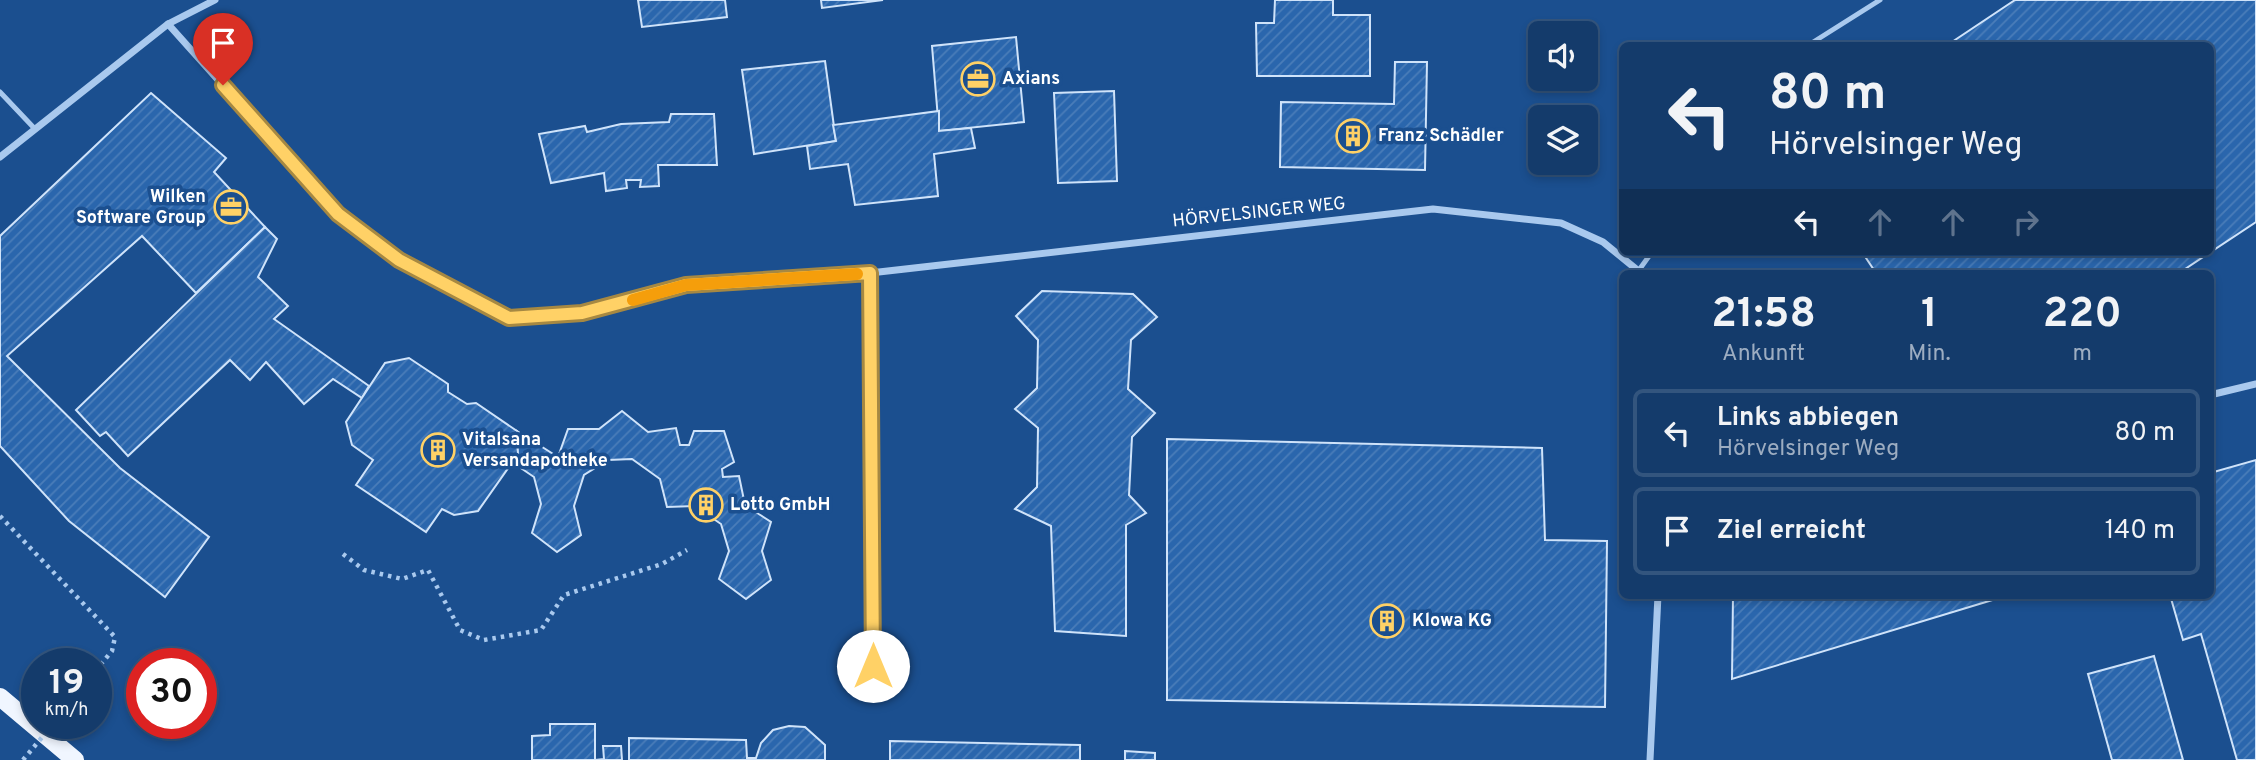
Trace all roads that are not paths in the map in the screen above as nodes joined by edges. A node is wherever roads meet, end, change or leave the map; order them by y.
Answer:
1 (215, 0) edge
2 (1880, 0) edge
3 (168, 24) junction
4 (1813, 42) edge
5 (0, 92) edge
6 (35, 129) junction
7 (0, 157) edge
8 (1619, 255) edge
9 (1621, 256) edge
10 (1639, 270) edge
11 (870, 273) junction
12 (2256, 384) edge
13 (2214, 394) edge
14 (1658, 599) edge
15 (873, 666) dead end
16 (0, 697) edge
17 (75, 760) edge
18 (1650, 760) edge

1 - 3 street
2 - 4 lane
3 - 6 street
3 - 11 street, HÖRVELSINGER WEG
5 - 6 lane
6 - 7 street
8 - 11 street, HÖRVELSINGER WEG
9 - 10 street, HÖRVELSINGER WEG
11 - 15 street
12 - 13 street
14 - 18 street
16 - 17 main road

